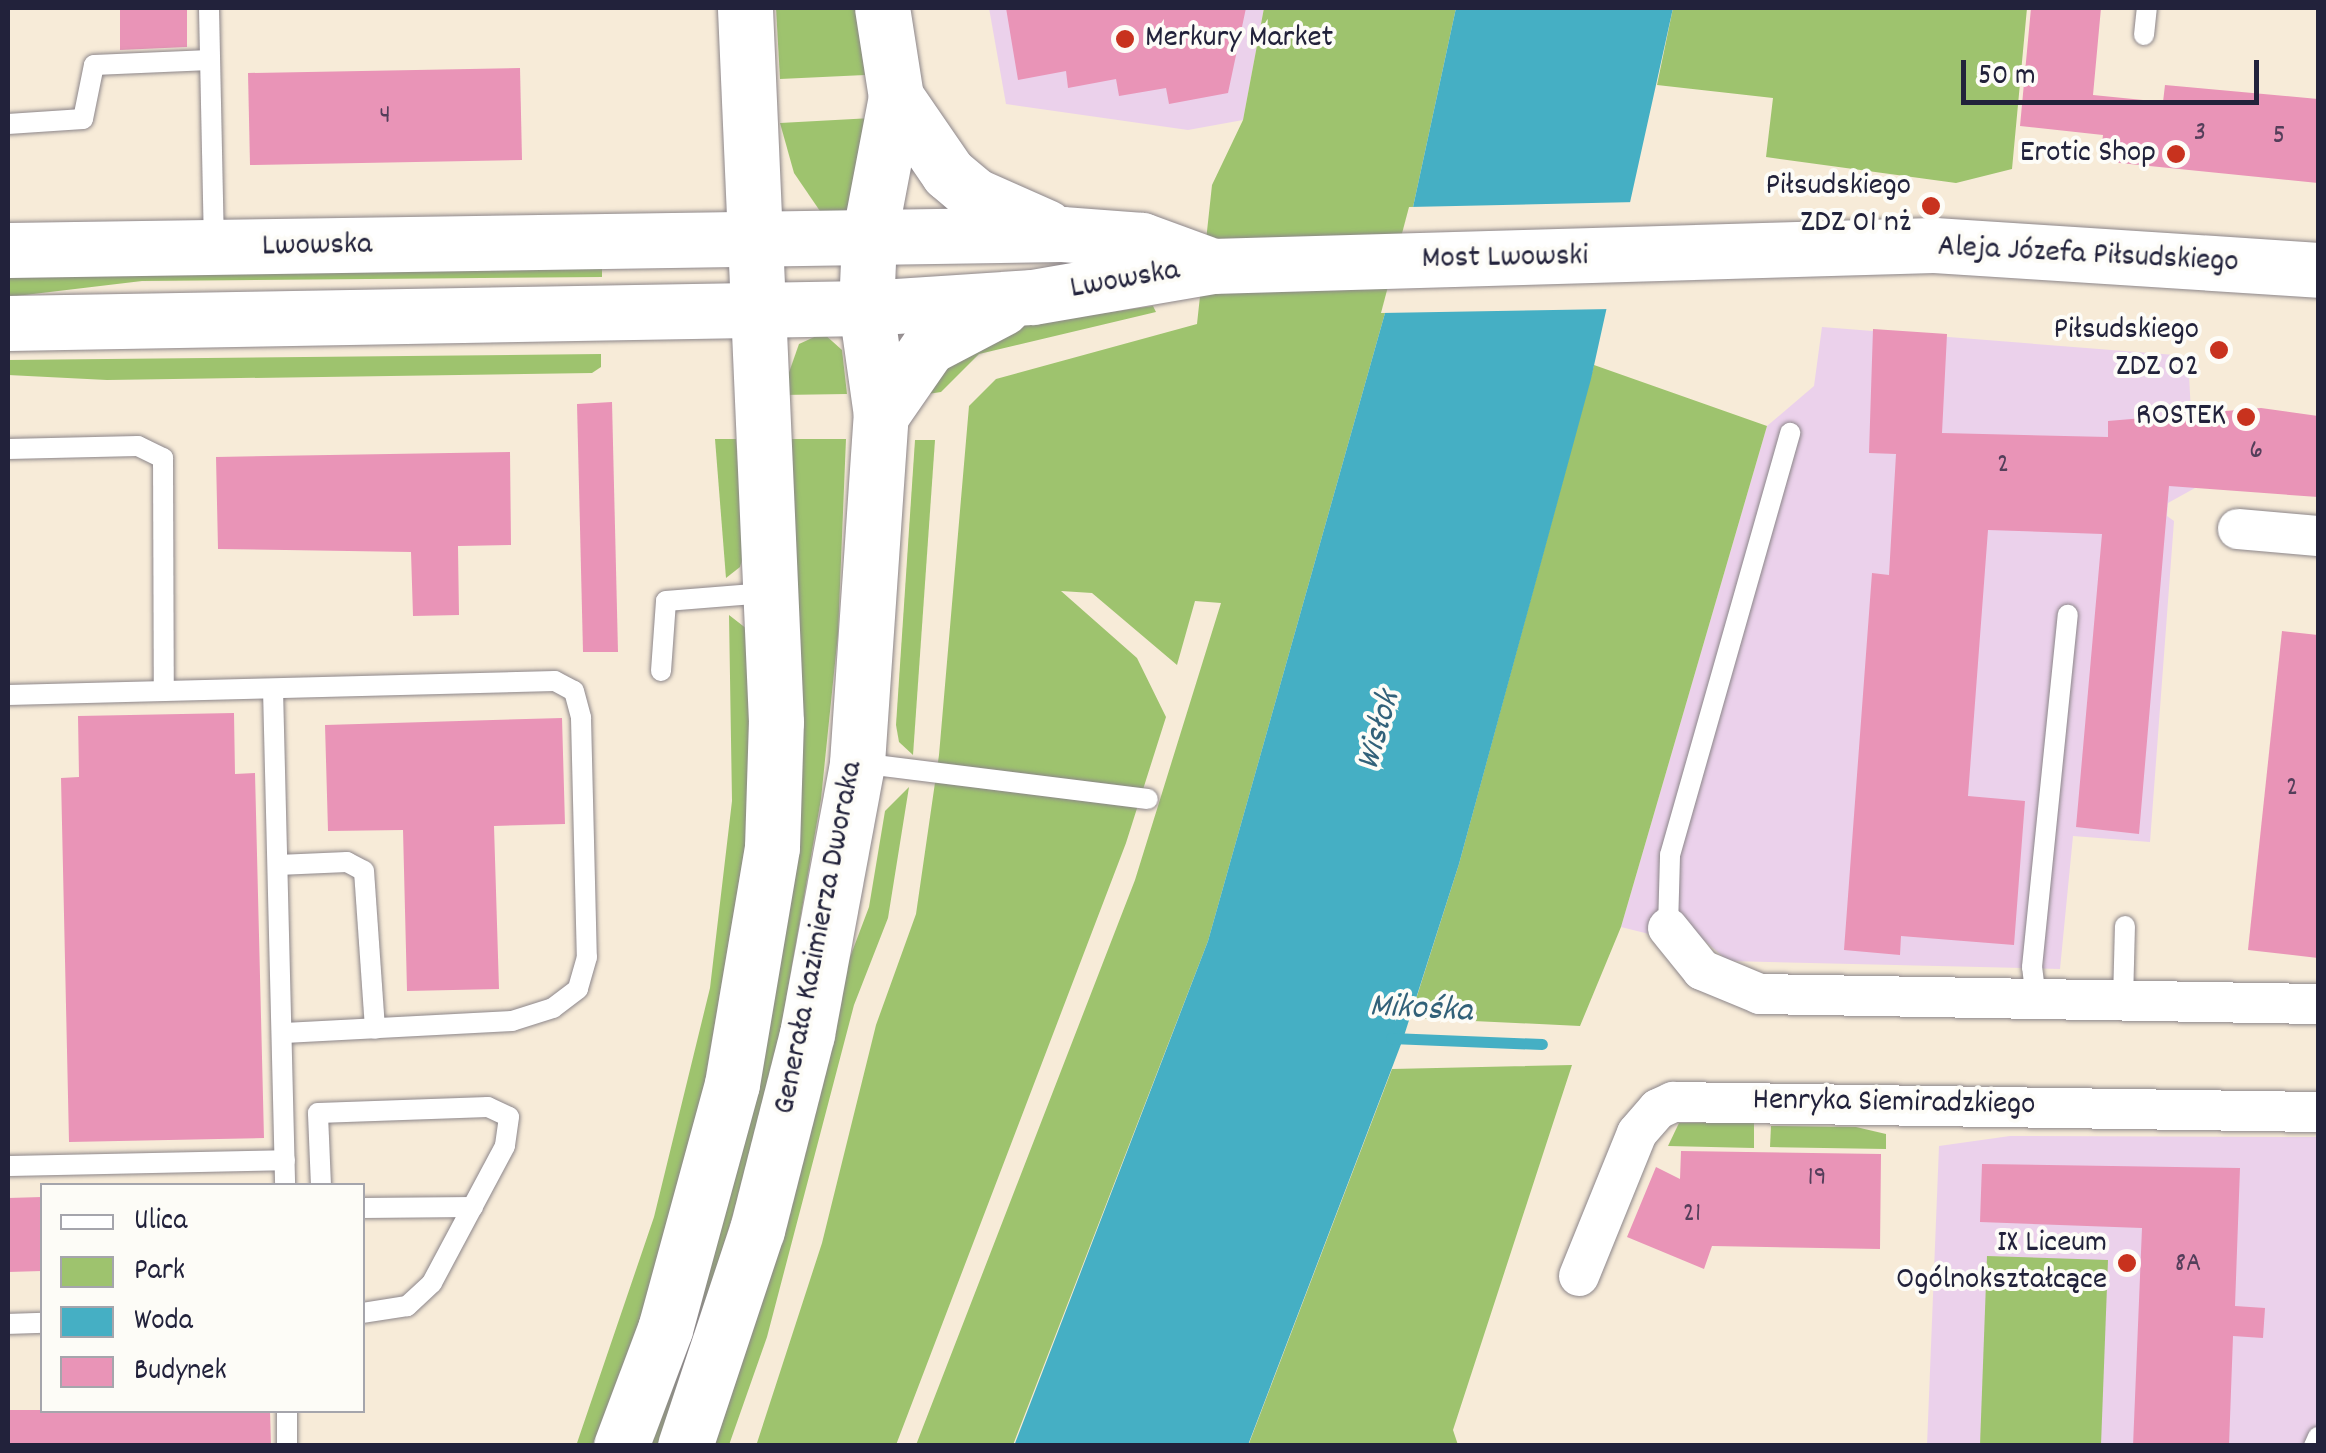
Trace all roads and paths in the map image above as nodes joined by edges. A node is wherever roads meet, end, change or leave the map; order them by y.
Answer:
1 (209, 8) edge
2 (745, 8) edge
3 (882, 8) edge
4 (2146, 8) edge
5 (2144, 35) dead end
6 (210, 60) junction
7 (896, 97) junction
8 (8, 124) edge
9 (1062, 234) junction
10 (869, 238) junction
11 (756, 242) junction
12 (214, 248) junction
13 (8, 250) edge
14 (1798, 252) joint
15 (1212, 266) junction
16 (2318, 270) edge
17 (1033, 297) junction
18 (866, 308) junction
19 (759, 312) junction
20 (8, 323) edge
21 (880, 415) junction
22 (1790, 433) dead end
23 (8, 449) edge
24 (2238, 529) dead end
25 (2318, 536) edge
26 (768, 593) junction
27 (2068, 615) dead end
28 (662, 671) dead end
29 (273, 689) junction
30 (164, 691) junction
31 (8, 695) edge
32 (857, 763) junction
33 (1148, 799) dead end
34 (278, 865) junction
35 (2126, 926) dead end
36 (1668, 928) joint
37 (2036, 999) junction
38 (2123, 1001) junction
39 (2318, 1004) edge
40 (375, 1029) junction
41 (284, 1033) junction
42 (2318, 1112) edge
43 (285, 1160) junction
44 (8, 1166) edge
45 (286, 1183) edge
46 (320, 1183) edge
47 (473, 1207) junction
48 (365, 1208) edge
49 (1579, 1276) dead end
50 (365, 1313) edge
51 (40, 1323) edge
52 (8, 1324) edge
53 (287, 1413) edge
54 (2318, 1436) edge
55 (287, 1446) edge
56 (621, 1446) edge
57 (685, 1446) edge
58 (2314, 1446) edge

1 - 6 lane
2 - 11 main road, Generała Kazimierza Dworaka
3 - 7 main road
4 - 5 lane
6 - 8 lane
6 - 12 lane
7 - 9 main road
7 - 10 main road, Generała Kazimierza Dworaka
9 - 10 main road, Lwowska
9 - 15 main road, Lwowska
10 - 11 main road, Lwowska
10 - 18 main road, Generała Kazimierza Dworaka
11 - 12 main road, Lwowska
11 - 19 main road, Generała Kazimierza Dworaka
12 - 13 main road, Lwowska
14 - 15 main road, Most Lwowski
14 - 16 main road, Aleja Józefa Piłsudskiego
15 - 17 main road, Lwowska
17 - 18 main road, Lwowska
17 - 21 main road
18 - 19 main road, Lwowska
18 - 21 main road, Generała Kazimierza Dworaka
19 - 20 main road, Lwowska
19 - 26 main road, Generała Kazimierza Dworaka
21 - 32 main road, Generała Kazimierza Dworaka
22 - 36 lane
23 - 30 lane
24 - 25 street
26 - 28 lane
26 - 56 main road, Generała Kazimierza Dworaka
27 - 37 lane
29 - 30 lane
29 - 34 lane
29 - 40 lane
30 - 31 lane
32 - 33 lane
32 - 57 main road, Generała Kazimierza Dworaka
34 - 40 lane
34 - 41 lane
35 - 38 lane
36 - 37 street
37 - 38 street
38 - 39 street
40 - 41 lane
41 - 43 lane
42 - 49 street, Henryka Siemiradzkiego
43 - 44 lane
43 - 45 lane
46 - 47 lane
47 - 48 lane
47 - 50 lane
51 - 52 lane
53 - 55 lane
54 - 58 lane

